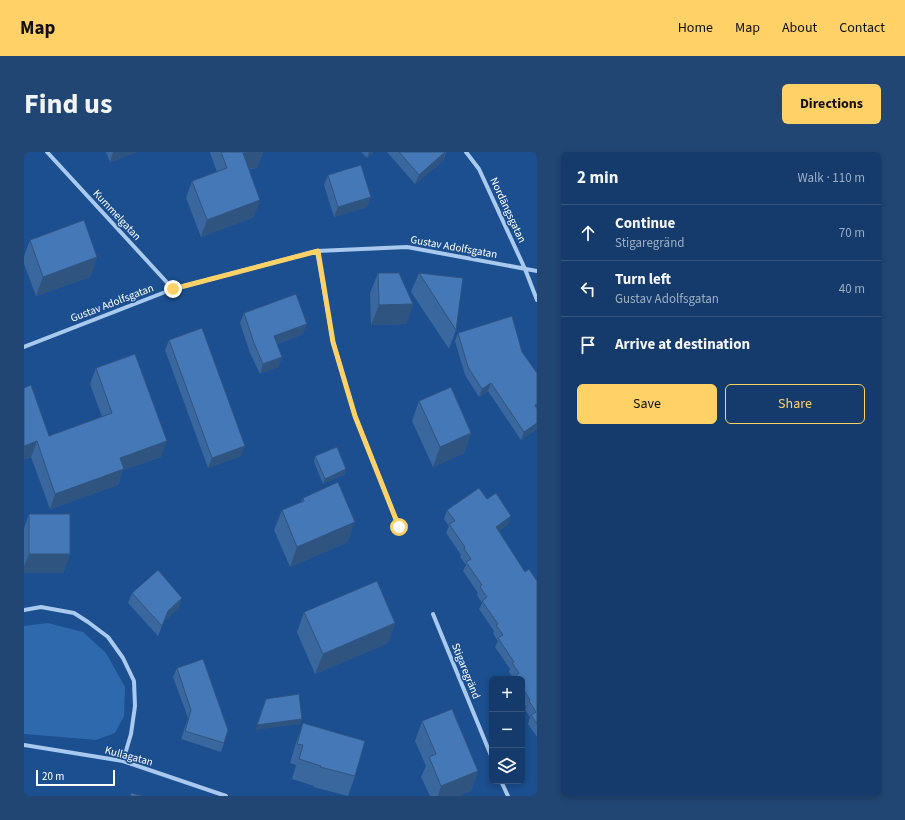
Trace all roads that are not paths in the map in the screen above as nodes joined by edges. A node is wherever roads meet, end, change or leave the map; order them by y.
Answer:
1 (47, 152) edge
2 (466, 152) edge
3 (318, 251) junction
4 (525, 269) junction
5 (537, 271) edge
6 (173, 289) junction
7 (537, 300) edge
8 (24, 347) edge
9 (399, 527) dead end
10 (24, 610) edge
11 (433, 614) dead end
12 (24, 745) edge
13 (489, 751) edge
14 (123, 762) junction
15 (502, 784) edge
16 (226, 796) edge
17 (508, 796) edge

1 - 6 street, Kummelgatan
2 - 4 street, Nordängsgatan
3 - 4 street, Gustav Adolfsgatan
3 - 6 street, Gustav Adolfsgatan
3 - 9 street
4 - 5 street, Gustav Adolfsgatan
4 - 7 street, Nordängsgatan
6 - 8 street, Gustav Adolfsgatan
10 - 14 street
11 - 13 street, Stigaregränd
12 - 14 street, Kullagatan
14 - 16 street, Kullagatan
15 - 17 street

